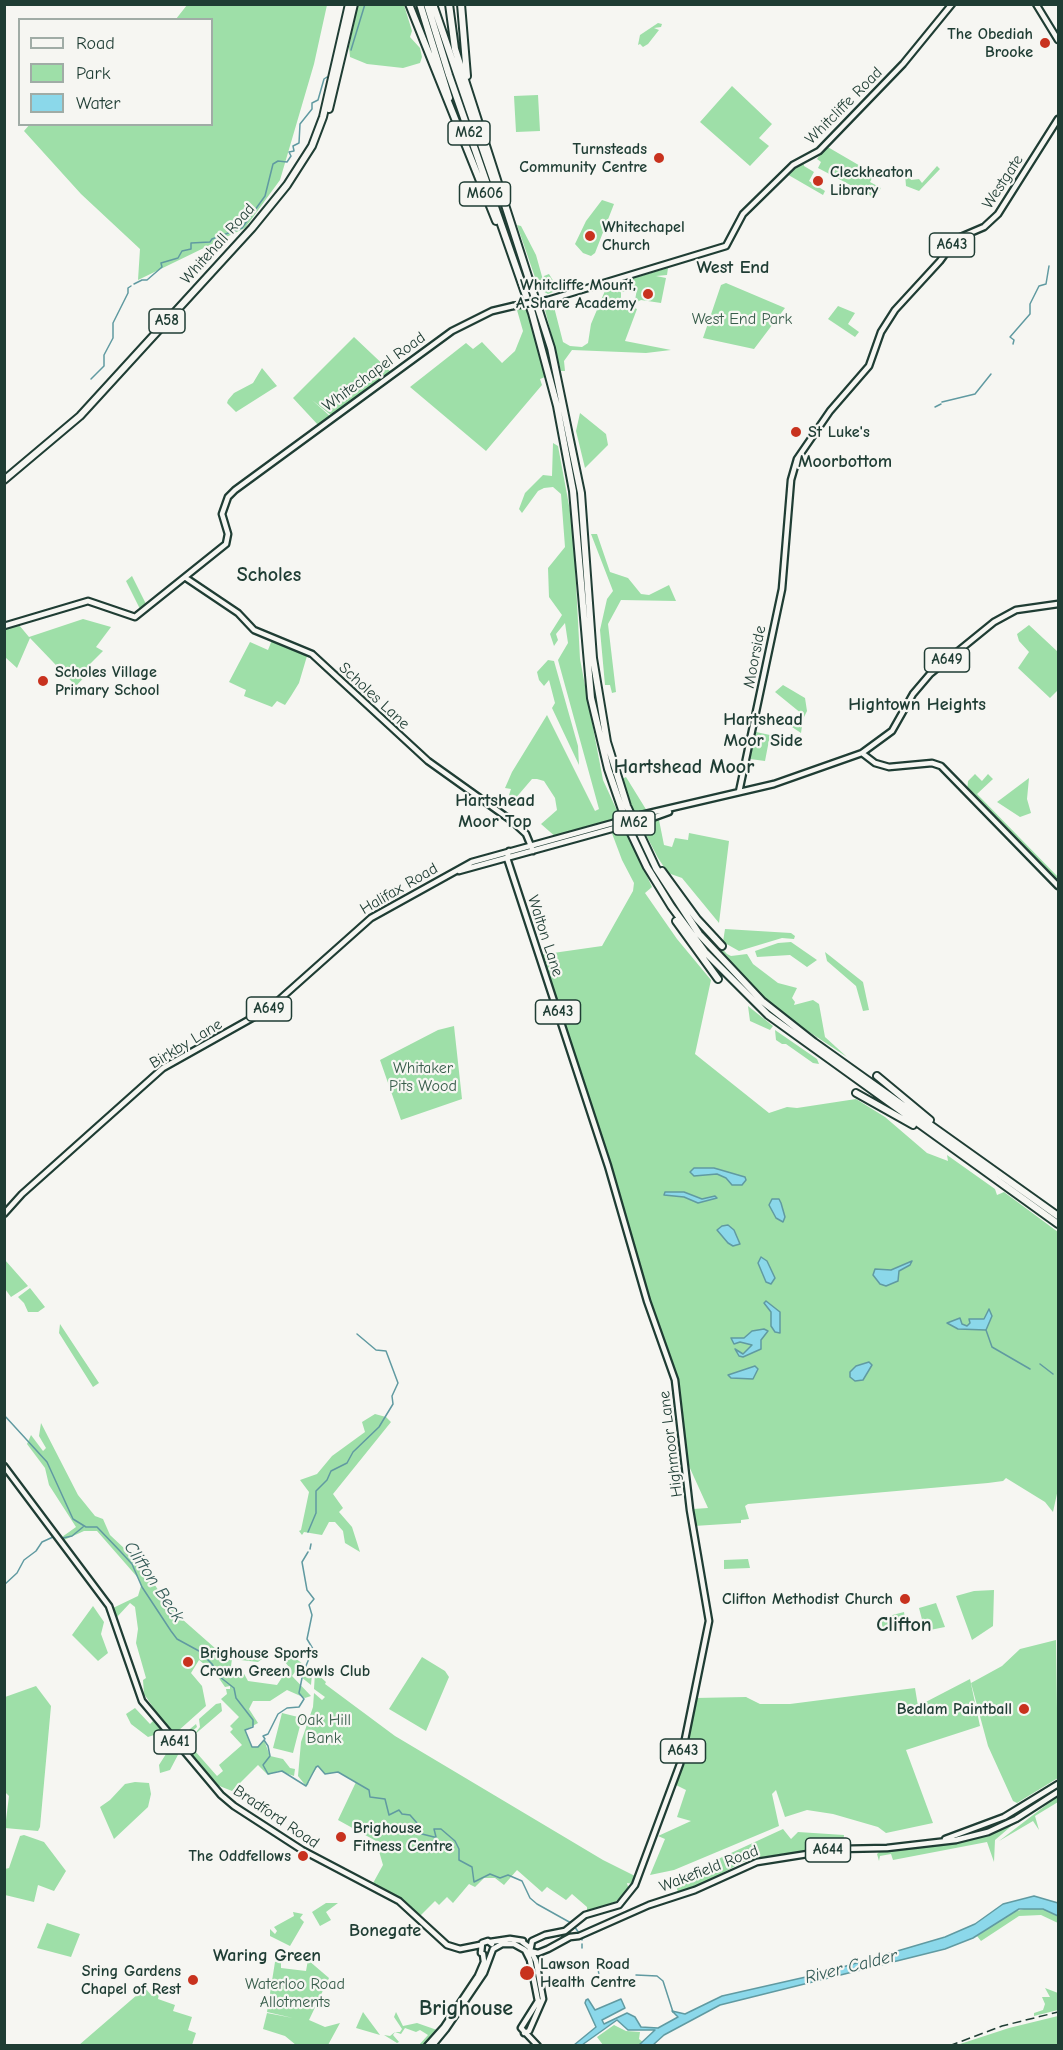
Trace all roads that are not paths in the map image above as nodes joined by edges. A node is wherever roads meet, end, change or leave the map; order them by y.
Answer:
1 (351, 4) edge
2 (409, 4) edge
3 (420, 4) edge
4 (427, 4) edge
5 (434, 4) edge
6 (449, 4) edge
7 (461, 4) edge
8 (952, 4) edge
9 (1036, 4) edge
10 (1059, 40) edge
11 (1059, 119) edge
12 (480, 125) junction
13 (458, 127) junction
14 (726, 246) joint
15 (520, 250) junction
16 (514, 260) junction
17 (4, 480) edge
18 (784, 562) joint
19 (186, 578) junction
20 (1059, 604) edge
21 (4, 626) edge
22 (862, 753) junction
23 (739, 792) junction
24 (643, 843) junction
25 (532, 848) junction
26 (509, 851) junction
27 (488, 857) junction
28 (507, 858) junction
29 (451, 873) junction
30 (657, 884) junction
31 (1059, 886) edge
32 (359, 926) joint
33 (723, 946) dead end
34 (718, 979) dead end
35 (877, 1076) dead end
36 (856, 1094) dead end
37 (950, 1143) junction
38 (608, 1166) joint
39 (4, 1214) edge
40 (1059, 1216) edge
41 (1059, 1224) edge
42 (4, 1466) edge
43 (1059, 1784) edge
44 (1059, 1792) edge
45 (1013, 1812) junction
46 (1016, 1819) junction
47 (934, 1842) junction
48 (564, 1932) junction
49 (568, 1938) junction
50 (521, 1941) junction
51 (532, 1941) junction
52 (490, 1942) junction
53 (480, 1945) junction
54 (472, 1948) junction
55 (492, 1951) junction
56 (531, 1952) junction
57 (482, 1954) junction
58 (527, 2020) junction
59 (528, 2030) junction
60 (427, 2046) edge
61 (432, 2046) edge
62 (538, 2046) edge

1 - 17 highway, Whitehall Road / A58
2 - 13 highway
3 - 13 highway, M606
4 - 16 highway, M62
5 - 15 highway, M62
6 - 12 highway, M606
7 - 12 highway
8 - 14 main road, Whitcliffe Road
9 - 10 main road
11 - 18 main road, Westgate / A643
12 - 15 highway, M606
13 - 16 highway, M606
14 - 19 main road, Whitechapel Road, bridge
15 - 24 highway, M62
16 - 30 highway, M62
18 - 23 main road, Moorside / A643
19 - 21 main road
19 - 25 main road, Scholes Lane
20 - 22 main road, A649
22 - 23 main road, A649
22 - 31 main road
23 - 25 main road, Halifax Road / A649, bridge
24 - 33 highway
24 - 37 highway, M62
25 - 26 main road, Halifax Road / A649
25 - 28 main road, Halifax Road / A649
26 - 27 main road, Halifax Road / A649
26 - 28 main road
27 - 28 main road
27 - 29 main road, Halifax Road / A649
28 - 29 main road, Halifax Road / A649
28 - 38 main road, Walton Lane / A643
29 - 32 main road, Halifax Road / A649
30 - 34 highway
30 - 37 highway, M62
32 - 39 main road, Birkby Lane / A649
35 - 37 highway
36 - 37 highway
37 - 40 highway, M62
37 - 41 highway, M62
38 - 48 main road, Highmoor Lane / A643
42 - 54 main road, Bradford Road / A641
43 - 45 main road, Wakefield Road / A644
44 - 46 main road, Wakefield Road / A644
45 - 46 main road
45 - 47 main road, Wakefield Road / A644
46 - 47 main road, Wakefield Road / A644
47 - 49 main road, Wakefield Road / A644
48 - 49 main road
48 - 51 main road
49 - 56 main road, Wakefield Road / A644
50 - 51 main road
50 - 52 main road
50 - 56 main road
51 - 56 main road
52 - 53 main road
52 - 55 main road
53 - 54 main road
53 - 57 main road
54 - 57 main road, Bradford Road / A641
55 - 56 main road
55 - 57 main road
55 - 61 main road
56 - 58 main road
56 - 59 main road
57 - 60 main road
58 - 59 main road
58 - 59 main road
59 - 62 main road

